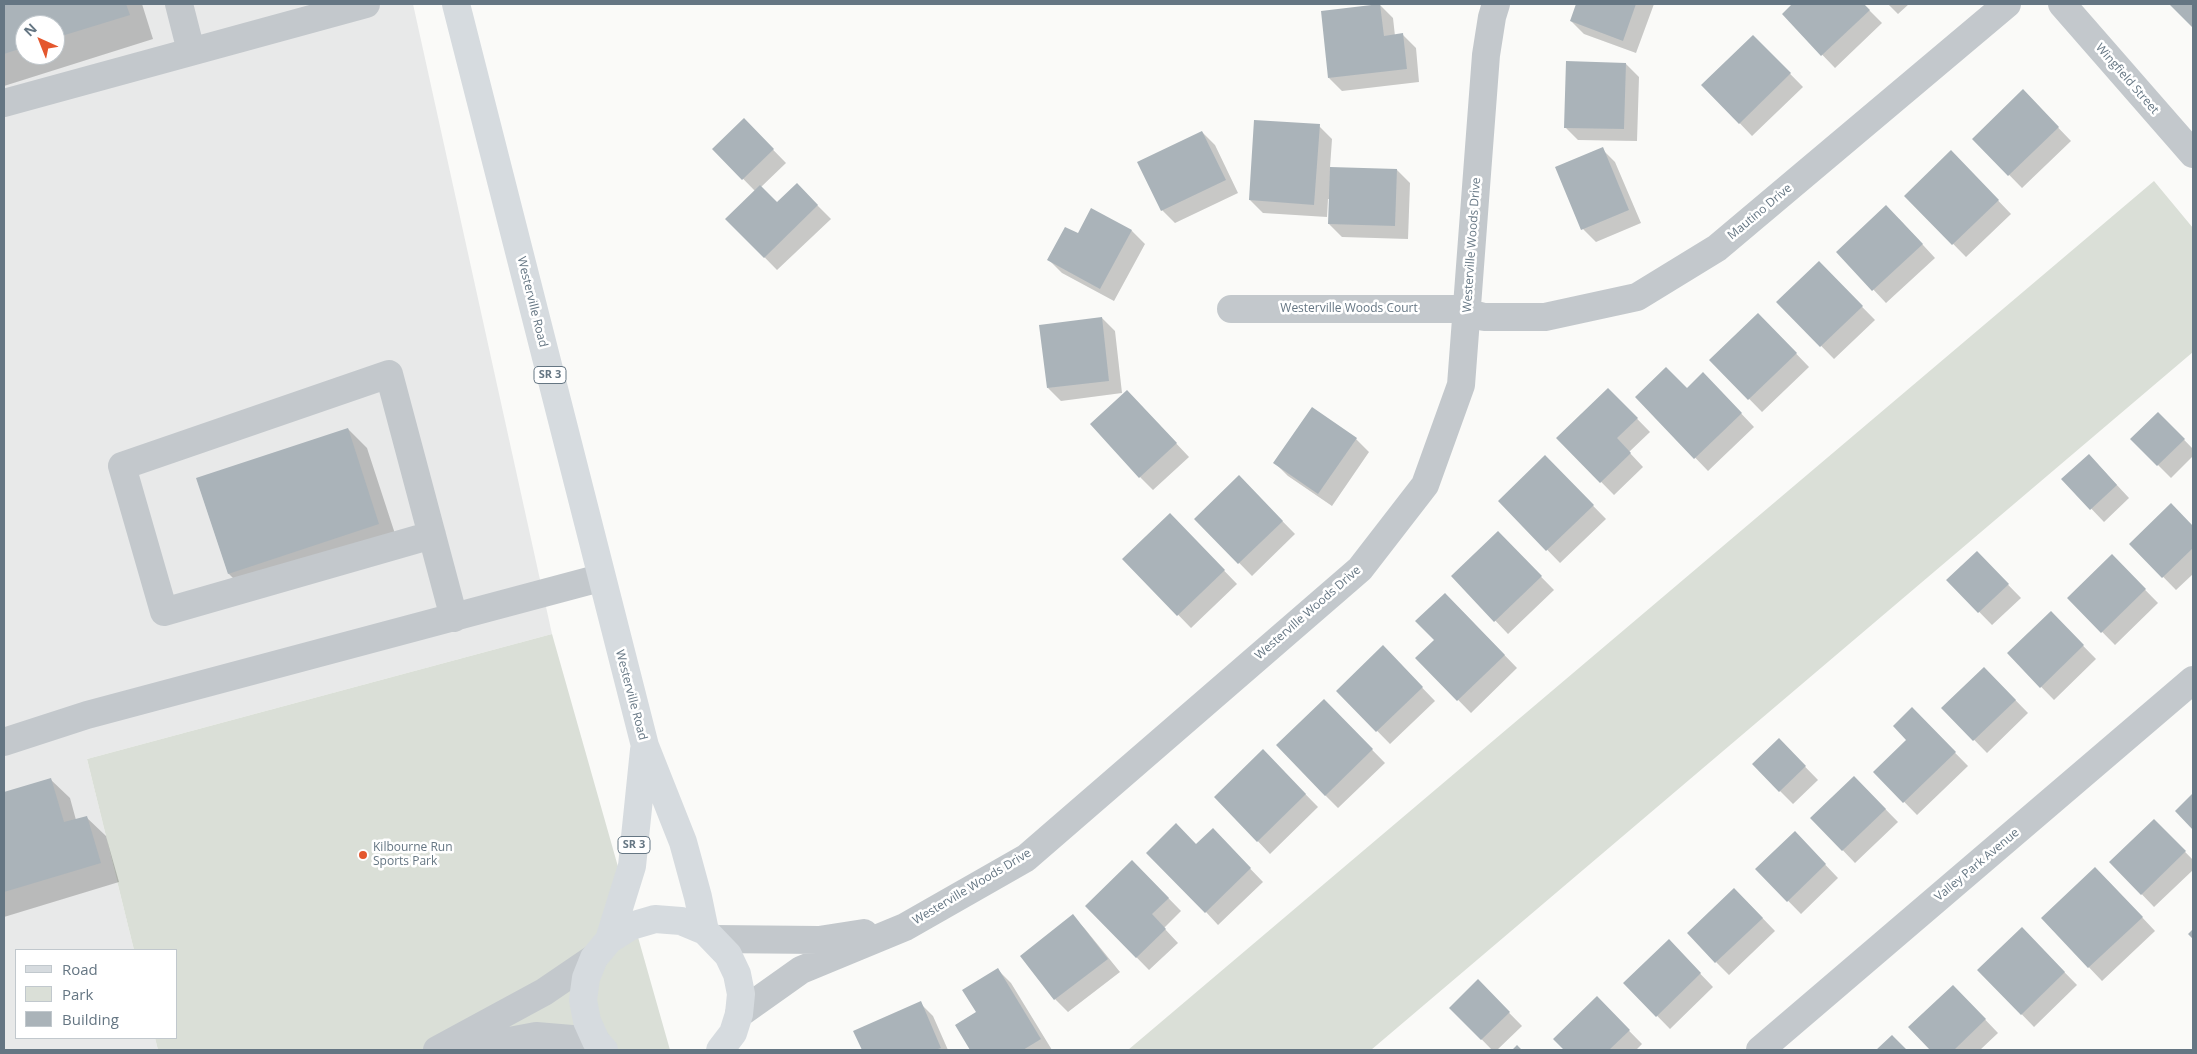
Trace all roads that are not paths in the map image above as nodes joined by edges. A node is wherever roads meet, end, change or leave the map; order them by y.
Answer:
1 (179, 4) edge
2 (366, 4) edge
3 (456, 4) edge
4 (1496, 4) edge
5 (2007, 4) edge
6 (2062, 4) edge
7 (287, 14) edge
8 (191, 50) junction
9 (4, 103) edge
10 (2193, 154) edge
11 (1231, 309) dead end
12 (1467, 312) junction
13 (432, 536) junction
14 (600, 578) junction
15 (454, 618) junction
16 (2193, 680) edge
17 (4, 742) edge
18 (645, 746) junction
19 (905, 927) junction
20 (710, 935) junction
21 (602, 949) junction
22 (732, 1037) edge
23 (600, 1046) edge
24 (437, 1050) edge
25 (462, 1050) edge
26 (1760, 1050) edge

1 - 8 street
2 - 7 street
3 - 14 main road, Westerville Road / SR 3
4 - 12 street, Westerville Woods Drive
5 - 12 street, Mautino Drive
6 - 10 street, Wingfield Street
7 - 8 street
8 - 9 street
11 - 12 street, Westerville Woods Court
12 - 19 street, Westerville Woods Drive
13 - 13 street
13 - 15 street
14 - 15 street
14 - 18 main road, Westerville Road / SR 3
15 - 17 street
16 - 26 street, Valley Park Avenue
18 - 20 main road, Westerville Road / SR 3
18 - 21 main road, Westerville Road / SR 3
19 - 20 street, Westerville Woods Drive
19 - 22 street, Westerville Woods Drive
20 - 21 main road, Westerville Road
20 - 22 main road, Westerville Road / SR 3
21 - 23 main road, Westerville Road / SR 3
21 - 24 street
23 - 25 street

